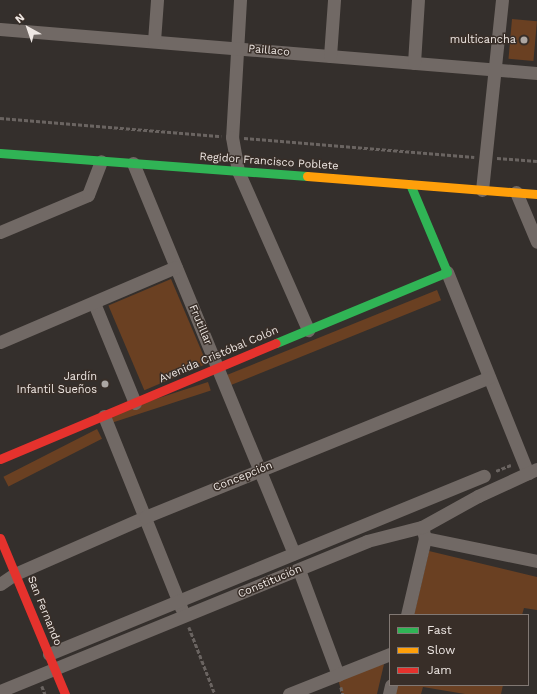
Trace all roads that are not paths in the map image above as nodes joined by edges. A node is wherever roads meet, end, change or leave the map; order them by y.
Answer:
1 (157, 0) edge
2 (240, 0) edge
3 (334, 0) edge
4 (418, 0) edge
5 (502, 0) edge
6 (0, 29) edge
7 (154, 41) junction
8 (237, 48) junction
9 (330, 56) junction
10 (414, 63) junction
11 (495, 70) junction
12 (537, 73) edge
13 (0, 154) edge
14 (101, 161) junction
15 (133, 163) junction
16 (238, 171) junction
17 (410, 184) junction
18 (482, 190) junction
19 (516, 192) junction
20 (537, 194) edge
21 (0, 232) edge
22 (537, 242) edge
23 (176, 267) junction
24 (446, 272) junction
25 (94, 303) junction
26 (308, 330) junction
27 (0, 342) edge
28 (218, 368) junction
29 (489, 378) junction
30 (135, 403) junction
31 (104, 416) junction
32 (0, 459) edge
33 (260, 470) junction
34 (532, 470) edge
35 (484, 476) road end
36 (145, 517) junction
37 (423, 533) junction
38 (0, 538) edge
39 (294, 553) junction
40 (537, 561) edge
41 (299, 570) junction
42 (15, 574) junction
43 (0, 584) edge
44 (178, 601) junction
45 (407, 614) edge
46 (185, 618) junction
47 (48, 654) junction
48 (389, 654) edge
49 (54, 669) junction
50 (338, 675) junction
51 (0, 691) edge
52 (65, 694) edge
53 (290, 694) edge

1 - 7 street
2 - 8 street
3 - 9 street
4 - 10 street
5 - 11 street
6 - 7 street, Paillaco
7 - 8 street, Paillaco
8 - 9 street, Paillaco
8 - 16 street
9 - 10 street, Paillaco
10 - 11 street, Paillaco
11 - 12 street, Paillaco
11 - 18 street
13 - 14 street, Regidor Francisco Poblete
14 - 15 street, Regidor Francisco Poblete
14 - 21 street
15 - 16 street, Regidor Francisco Poblete
15 - 23 street, Frutillar
16 - 17 street, Regidor Francisco Poblete
16 - 26 street
17 - 18 street, Regidor Francisco Poblete
17 - 24 street
18 - 19 street, Regidor Francisco Poblete
19 - 20 street, Regidor Francisco Poblete
19 - 22 street
23 - 25 street
23 - 28 street, Frutillar
24 - 26 street, Avenida Cristóbal Colón
24 - 29 street
25 - 27 street
25 - 30 street
26 - 28 street, Avenida Cristóbal Colón
28 - 30 street, Avenida Cristóbal Colón
28 - 33 street, Frutillar
29 - 33 street, Concepción
29 - 34 street
30 - 31 street, Avenida Cristóbal Colón
31 - 32 street, Avenida Cristóbal Colón
31 - 36 street
33 - 36 street, Concepción
33 - 39 street, Frutillar
34 - 37 street, Constitución
35 - 39 street, Constitución
36 - 42 street, Concepción
36 - 44 street
37 - 40 street
37 - 41 street, Constitución
37 - 45 street
38 - 42 street, San Fernando
39 - 44 street, Constitución
41 - 46 street, Constitución
41 - 50 street
42 - 43 street, Concepción
42 - 47 street, San Fernando
44 - 46 street
44 - 47 street, Constitución
46 - 49 street, Constitución
47 - 49 street, San Fernando
48 - 50 street
49 - 51 street, Constitución
49 - 52 street, San Fernando
50 - 53 street

